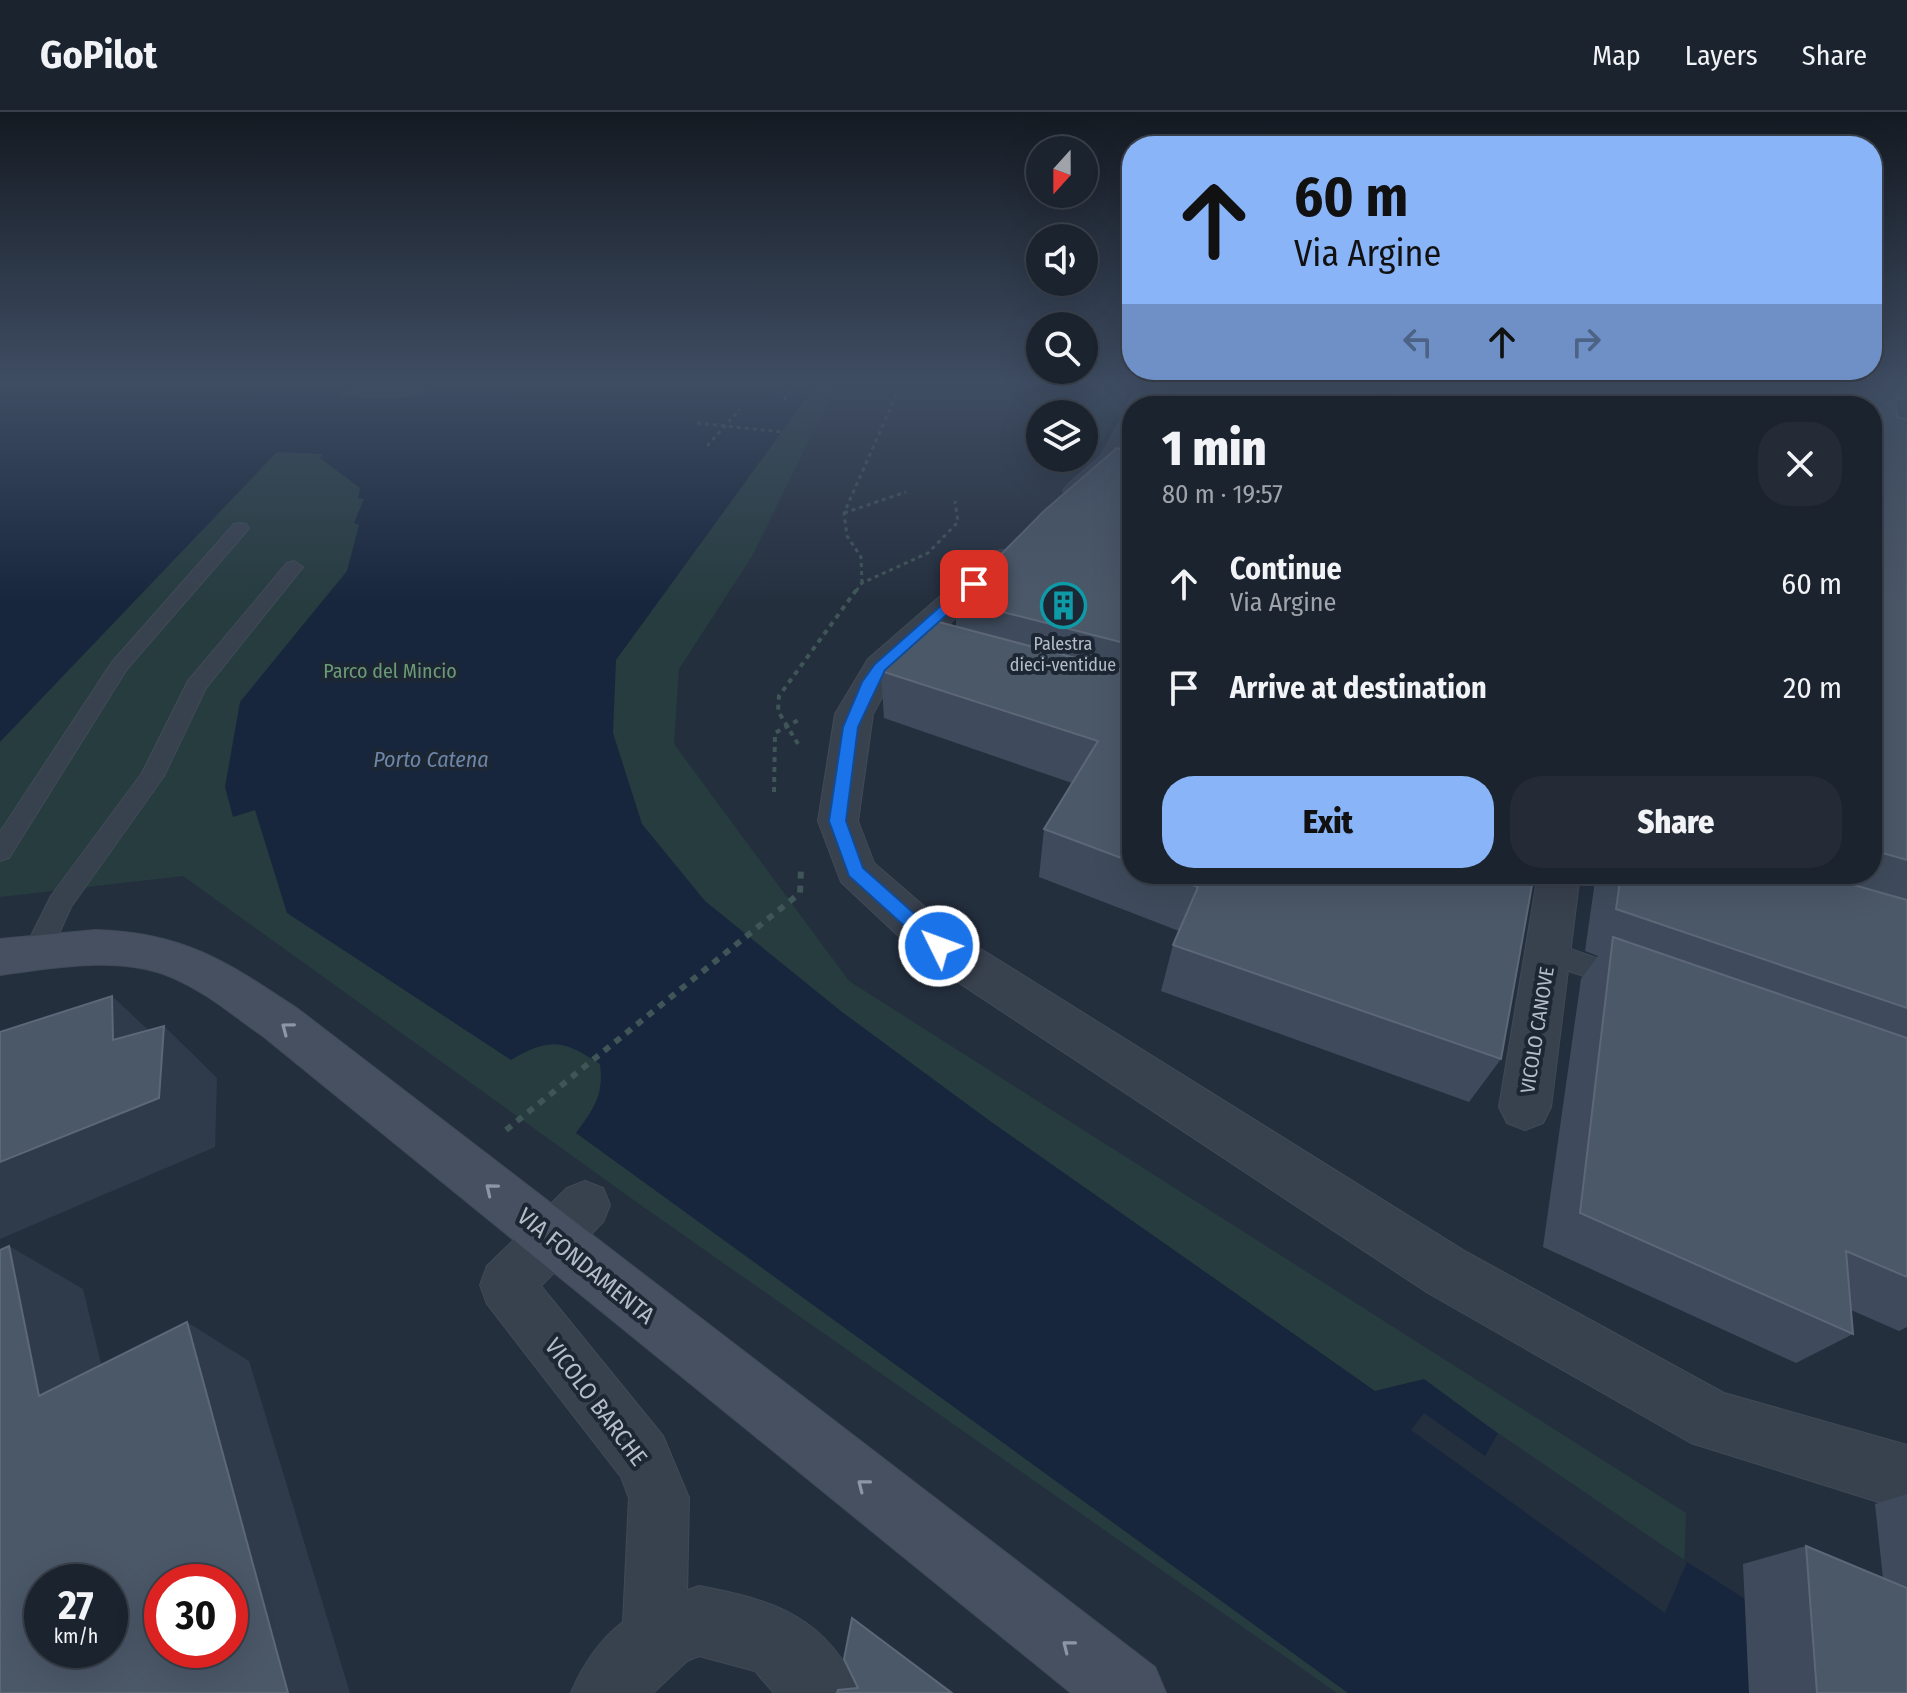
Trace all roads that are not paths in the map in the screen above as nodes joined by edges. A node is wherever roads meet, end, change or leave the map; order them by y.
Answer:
1 (1122, 471) edge
2 (1055, 512) edge
3 (240, 528) dead end
4 (1020, 543) edge
5 (294, 567) dead end
6 (0, 852) edge
7 (1558, 884) edge
8 (1550, 953) junction
9 (19, 955) edge
10 (1654, 990) edge
11 (1525, 1107) dead end
12 (568, 1222) junction
13 (1907, 1478) edge
14 (654, 1643) junction
15 (821, 1689) edge
16 (608, 1693) edge
17 (1129, 1693) edge

1 - 2 street
3 - 6 lane
4 - 13 street
5 - 9 lane
7 - 8 street, VICOLO CANOVE
8 - 10 lane, VICOLO CANOVE
8 - 11 street, VICOLO CANOVE
12 -> 9 main road, VIA FONDAMENTA
12 - 14 street, VICOLO BARCHE
17 -> 12 main road, VIA FONDAMENTA
14 - 15 street
14 - 16 street

